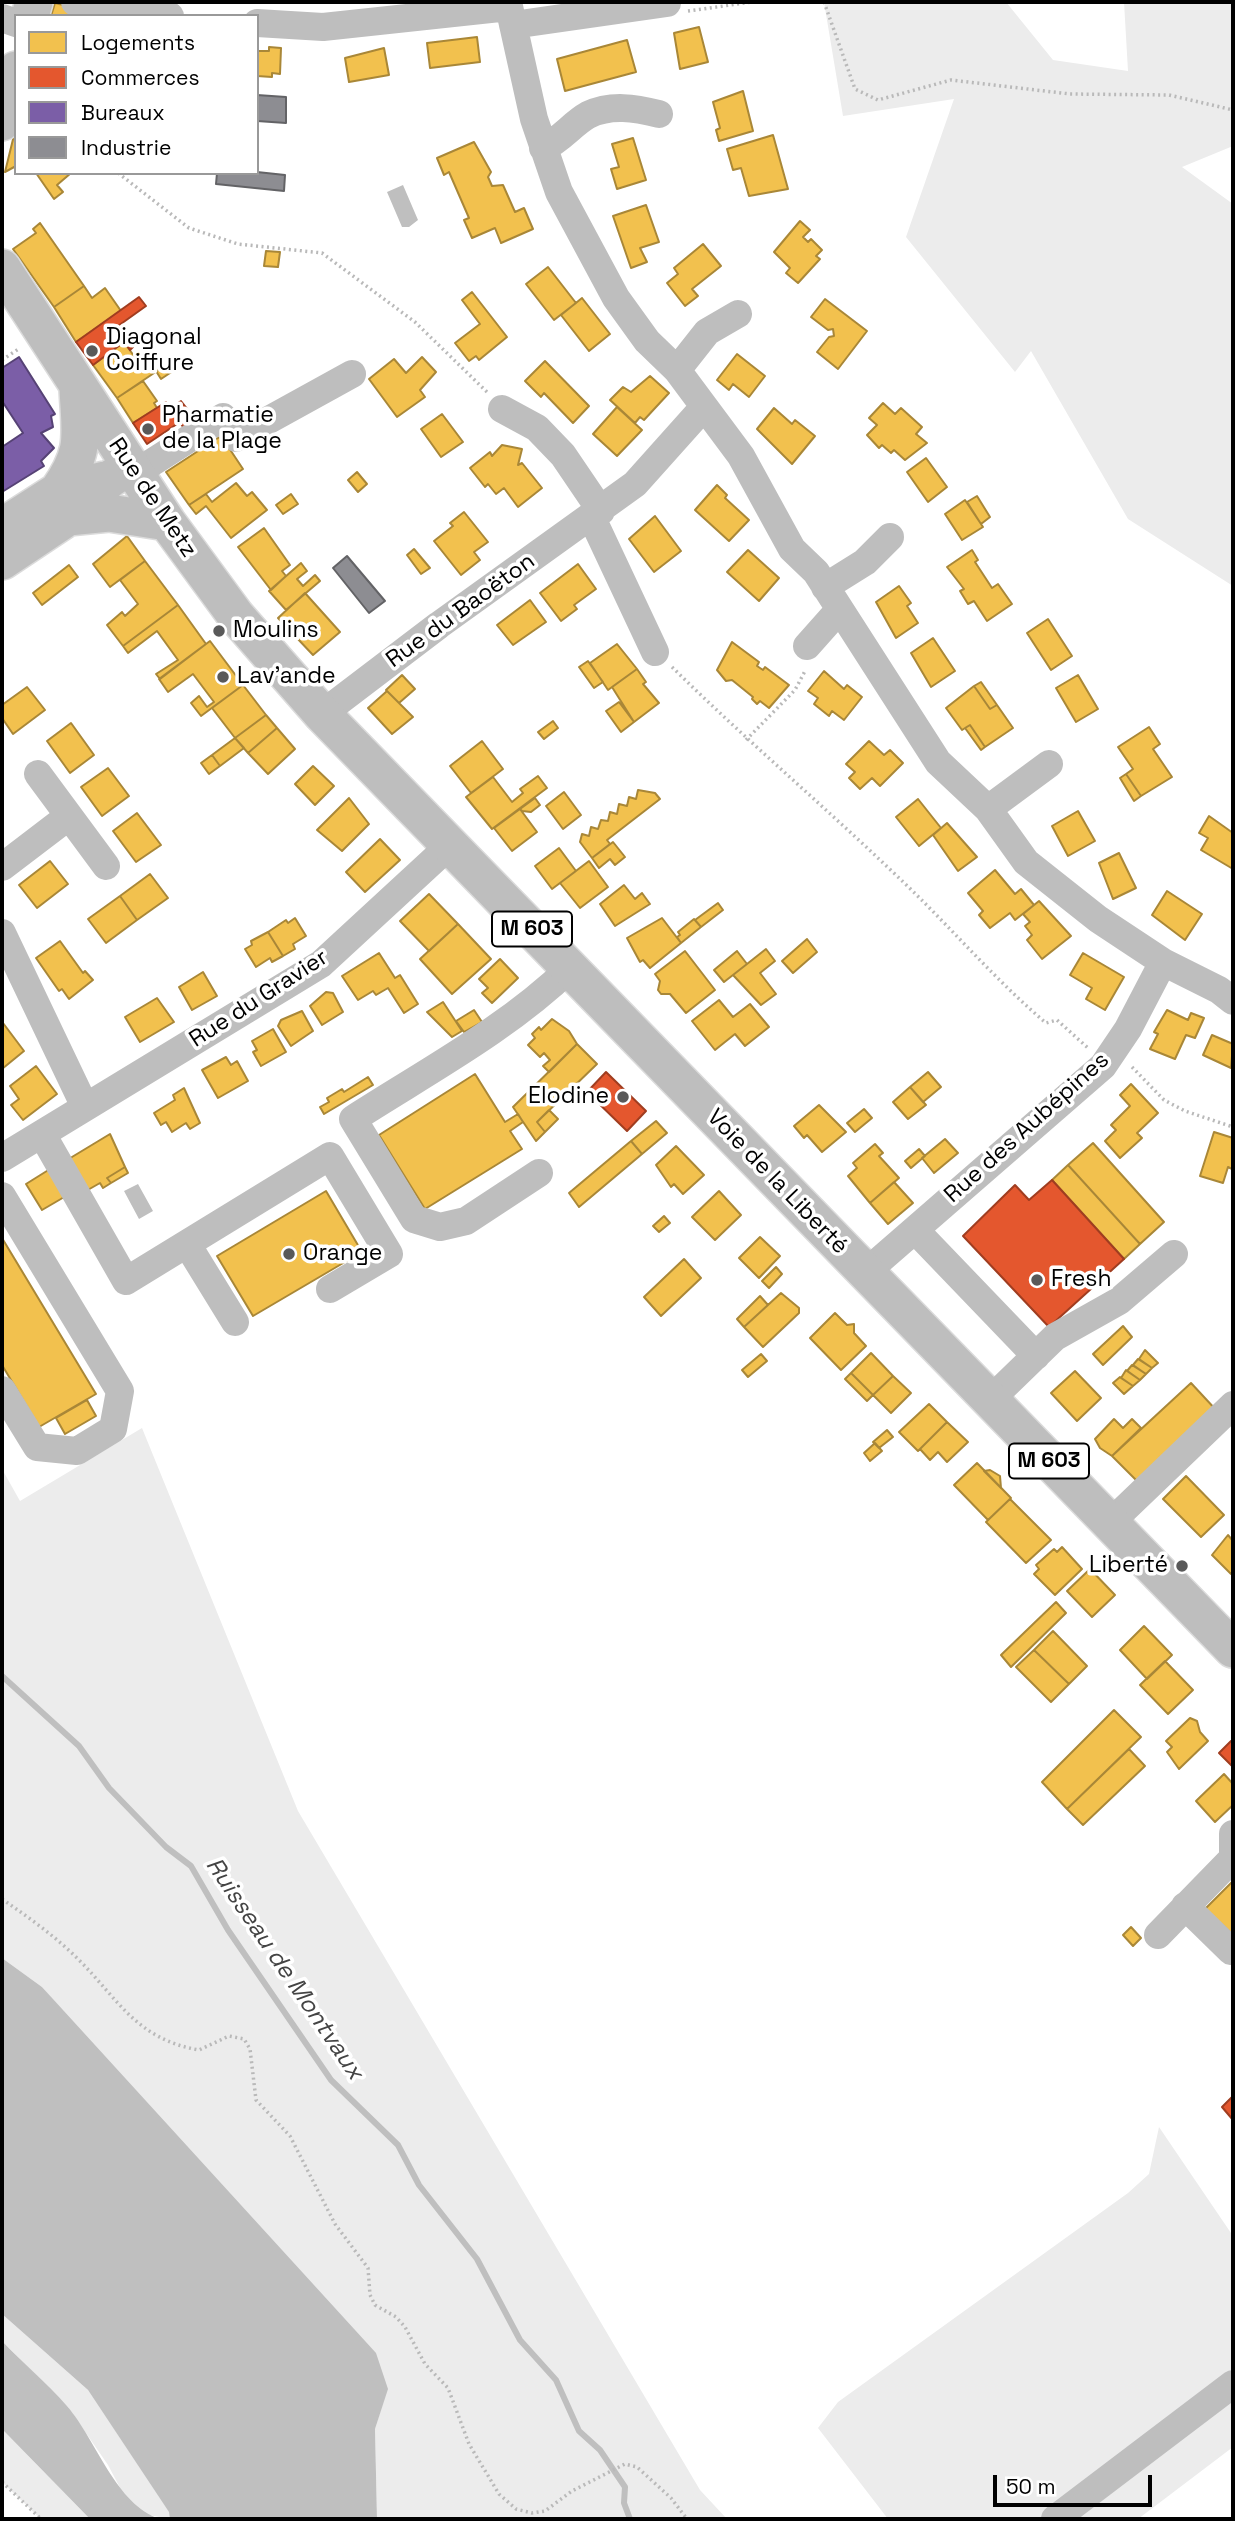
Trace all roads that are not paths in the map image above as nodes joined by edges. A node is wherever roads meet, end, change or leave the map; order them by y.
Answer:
1 (75, 2) edge
2 (667, 3) edge
3 (510, 11) edge
4 (156, 14) edge
5 (259, 23) edge
6 (14, 79) edge
7 (659, 114) dead end
8 (2, 122) edge
9 (543, 148) junction
10 (2, 268) edge
11 (738, 314) dead end
12 (677, 370) junction
13 (352, 374) dead end
14 (78, 387) junction
15 (703, 408) junction
16 (502, 409) road end
17 (125, 473) junction
18 (63, 504) junction
19 (596, 514) junction
20 (167, 522) junction
21 (2, 527) edge
22 (890, 537) dead end
23 (2, 561) edge
24 (832, 599) junction
25 (807, 646) road end
26 (655, 652) road end
27 (323, 713) junction
28 (1049, 764) dead end
29 (38, 774) dead end
30 (988, 809) junction
31 (69, 816) junction
32 (450, 845) junction
33 (106, 866) dead end
34 (2, 867) edge
35 (2, 933) edge
36 (1163, 962) junction
37 (570, 968) junction
38 (1233, 1001) edge
39 (85, 1107) junction
40 (42, 1134) junction
41 (4, 1156) edge
42 (539, 1173) dead end
43 (2, 1196) edge
44 (915, 1230) junction
45 (187, 1244) junction
46 (1174, 1254) dead end
47 (865, 1273) junction
48 (330, 1289) dead end
49 (236, 1322) dead end
50 (1036, 1356) junction
51 (2, 1390) edge
52 (990, 1400) junction
53 (1233, 1405) edge
54 (1110, 1523) junction
55 (1233, 1650) edge
56 (1233, 1834) edge
57 (1185, 1906) junction
58 (1158, 1935) dead end
59 (1233, 1950) edge
60 (1233, 2384) edge
61 (1055, 2519) edge

1 - 4 street
2 - 3 street
3 - 5 street
3 - 9 street
6 - 8 main road
7 - 9 street
9 - 12 street
10 - 14 main road, Rue de Metz / M 603
11 - 12 street
12 - 15 street
13 - 17 street
14 - 17 main road, Rue de Metz / M 603
14 - 18 main road
15 - 19 street, Rue du Baoëton
15 - 24 street
16 - 19 street
17 - 18 main road
17 - 20 main road, Rue de Metz / M 603
18 - 20 main road
18 - 21 main road
18 - 23 main road
19 - 26 street
19 - 27 street, Rue du Baoëton
20 - 27 main road, Rue de Metz / M 603
22 - 24 street
24 - 25 street
24 - 30 street
27 - 32 main road, Voie de la Liberté / M 603
28 - 30 street
29 - 31 street
30 - 36 street
31 - 33 street
31 - 34 street
32 - 37 main road, Voie de la Liberté / M 603
32 - 39 street, Rue du Gravier
35 - 39 street
36 - 38 street
36 - 44 street, Rue des Aubépines
37 - 42 street
37 - 47 main road, Voie de la Liberté / M 603
39 - 40 street, Rue du Gravier
40 - 41 street, Rue du Gravier
40 - 45 street
43 - 51 street
44 - 47 street, Rue des Aubépines
44 - 50 street
45 - 48 street
45 - 49 street
46 - 50 street
47 - 52 main road, Voie de la Liberté / M 603
50 - 52 street
52 - 54 main road, Voie de la Liberté / M 603
53 - 54 street
54 - 55 main road, Voie de la Liberté / M 603
56 - 57 street
57 - 58 street
57 - 59 street
60 - 61 street

